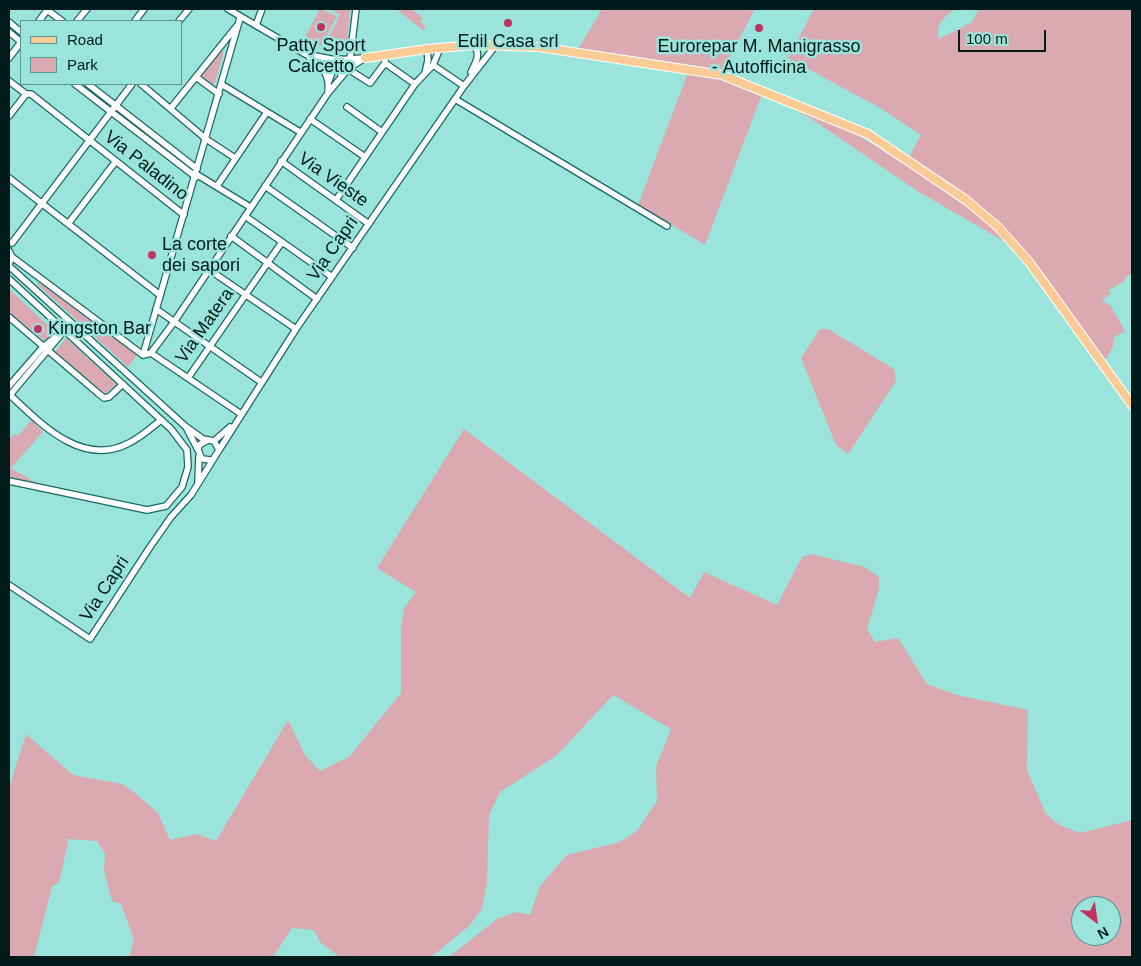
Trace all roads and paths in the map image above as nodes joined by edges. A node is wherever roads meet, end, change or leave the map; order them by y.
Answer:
1 (47, 9) edge
2 (87, 9) edge
3 (144, 9) edge
4 (189, 9) edge
5 (228, 9) edge
6 (262, 9) edge
7 (356, 9) edge
8 (39, 20) edge
9 (61, 20) edge
10 (78, 20) edge
11 (136, 20) edge
12 (180, 20) edge
13 (240, 20) junction
14 (9, 22) edge
15 (256, 25) junction
16 (20, 31) edge
17 (9, 32) edge
18 (20, 41) edge
19 (20, 43) edge
20 (474, 45) junction
21 (496, 45) junction
22 (440, 48) junction
23 (427, 49) junction
24 (305, 54) junction
25 (9, 58) edge
26 (365, 58) junction
27 (338, 59) junction
28 (350, 59) junction
29 (385, 59) junction
30 (433, 65) junction
31 (348, 69) junction
32 (425, 72) junction
33 (196, 77) junction
34 (329, 80) junction
35 (339, 80) junction
36 (9, 81) edge
37 (466, 83) junction
38 (221, 84) junction
39 (415, 84) junction
40 (76, 85) edge
41 (89, 85) edge
42 (131, 85) edge
43 (142, 85) edge
44 (328, 93) junction
45 (26, 94) junction
46 (218, 94) junction
47 (455, 99) junction
48 (116, 105) junction
49 (347, 107) dead end
50 (171, 108) junction
51 (112, 112) junction
52 (267, 112) junction
53 (9, 116) edge
54 (310, 119) junction
55 (300, 132) junction
56 (382, 132) junction
57 (206, 139) junction
58 (90, 140) junction
59 (365, 157) junction
60 (235, 158) junction
61 (116, 161) junction
62 (281, 161) junction
63 (196, 173) junction
64 (9, 178) edge
65 (217, 186) junction
66 (265, 186) junction
67 (336, 200) junction
68 (42, 204) junction
69 (250, 207) junction
70 (184, 215) junction
71 (245, 216) junction
72 (68, 224) junction
73 (369, 224) junction
74 (667, 226) dead end
75 (231, 236) junction
76 (282, 242) junction
77 (10, 244) edge
78 (353, 248) junction
79 (10, 253) edge
80 (268, 262) junction
81 (9, 265) edge
82 (208, 270) junction
83 (332, 277) junction
84 (9, 279) edge
85 (160, 295) junction
86 (245, 295) junction
87 (317, 298) junction
88 (156, 309) junction
89 (9, 318) edge
90 (174, 322) junction
91 (296, 329) junction
92 (63, 332) junction
93 (210, 346) junction
94 (43, 347) junction
95 (48, 352) junction
96 (151, 353) junction
97 (143, 355) junction
98 (188, 378) junction
99 (261, 382) junction
100 (123, 384) junction
101 (9, 386) edge
102 (10, 395) edge
103 (1132, 405) edge
104 (239, 416) junction
105 (161, 420) junction
106 (185, 426) junction
107 (211, 441) junction
108 (219, 450) junction
109 (199, 453) junction
110 (211, 460) junction
111 (9, 481) edge
112 (198, 483) junction
113 (9, 585) edge

1 - 8 street
1 - 9 street
2 - 10 street
3 - 11 street
4 - 12 street
5 - 13 street
6 - 15 street
7 - 28 street
13 - 15 street
13 - 33 street
13 - 38 street
14 - 16 street
15 - 24 street
17 - 18 street
19 - 25 street
20 - 21 main road
20 - 22 main road
20 - 37 street, Via Capri
21 - 37 street, Via Capri
21 - 103 main road
22 - 23 main road
22 - 30 street
23 - 29 main road
23 - 32 street
24 - 27 street
24 - 34 street
26 - 28 street
26 - 29 main road
26 - 31 street
27 - 28 street
27 - 34 street
27 - 35 street
29 - 31 street
29 - 39 street
30 - 32 street
30 - 37 street
31 - 35 street
32 - 39 street
33 - 46 street
33 - 50 street
34 - 44 street
35 - 44 street
36 - 45 street, Via Paladino
37 - 47 street, Via Capri
38 - 46 street
38 - 52 street
39 - 56 street
40 - 51 street
41 - 48 street
42 - 48 street
43 - 50 street
44 - 54 street
45 - 53 street
45 - 58 street, Via Paladino
46 - 57 street
47 - 73 street, Via Capri
47 - 74 street
48 - 51 street
48 - 63 street
49 - 56 street
50 - 57 street
51 - 58 street
51 - 63 street
52 - 55 street
52 - 60 street
54 - 55 street
54 - 59 street
55 - 62 street
56 - 59 street
57 - 60 street
57 - 63 street
58 - 61 street, Via Paladino
58 - 68 street
59 - 67 street
60 - 65 street
61 - 70 street, Via Paladino
61 - 72 street
62 - 66 street
62 - 67 street, Via Vieste
63 - 65 street
63 - 70 street
64 - 68 street
65 - 69 street
66 - 69 street
66 - 78 street
67 - 73 street, Via Vieste
68 - 72 street
68 - 77 street
69 - 71 street
70 - 85 street
71 - 75 street
71 - 76 street
72 - 85 street
73 - 78 street, Via Capri
75 - 80 street
75 - 82 street
76 - 80 street, Via Matera
76 - 83 street
77 - 79 street
78 - 83 street, Via Capri
79 - 81 street
79 - 97 street
80 - 86 street, Via Matera
80 - 87 street
81 - 106 street
82 - 86 street
82 - 90 street
83 - 87 street, Via Capri
84 - 92 street
85 - 88 street
86 - 91 street
86 - 93 street, Via Matera
87 - 91 street, Via Capri
88 - 90 street
88 - 97 street
89 - 94 street
90 - 93 street
90 - 96 street
91 - 99 street, Via Capri
92 - 94 street
92 - 95 street
92 - 100 street
93 - 98 street, Via Matera
93 - 99 street
94 - 95 street
94 - 101 street
95 - 100 street
95 - 102 street
96 - 97 street
96 - 98 street
98 - 104 street
99 - 104 street, Via Capri
100 - 105 street
102 - 105 street
104 - 107 street, Via Capri
104 - 108 street, Via Capri
105 - 111 street
106 - 107 street
106 - 109 street
107 - 108 street
107 - 109 street, Via Capri
108 - 110 street, Via Capri
109 - 110 street
109 - 112 street
110 - 112 street, Via Capri
112 - 113 street, Via Capri

